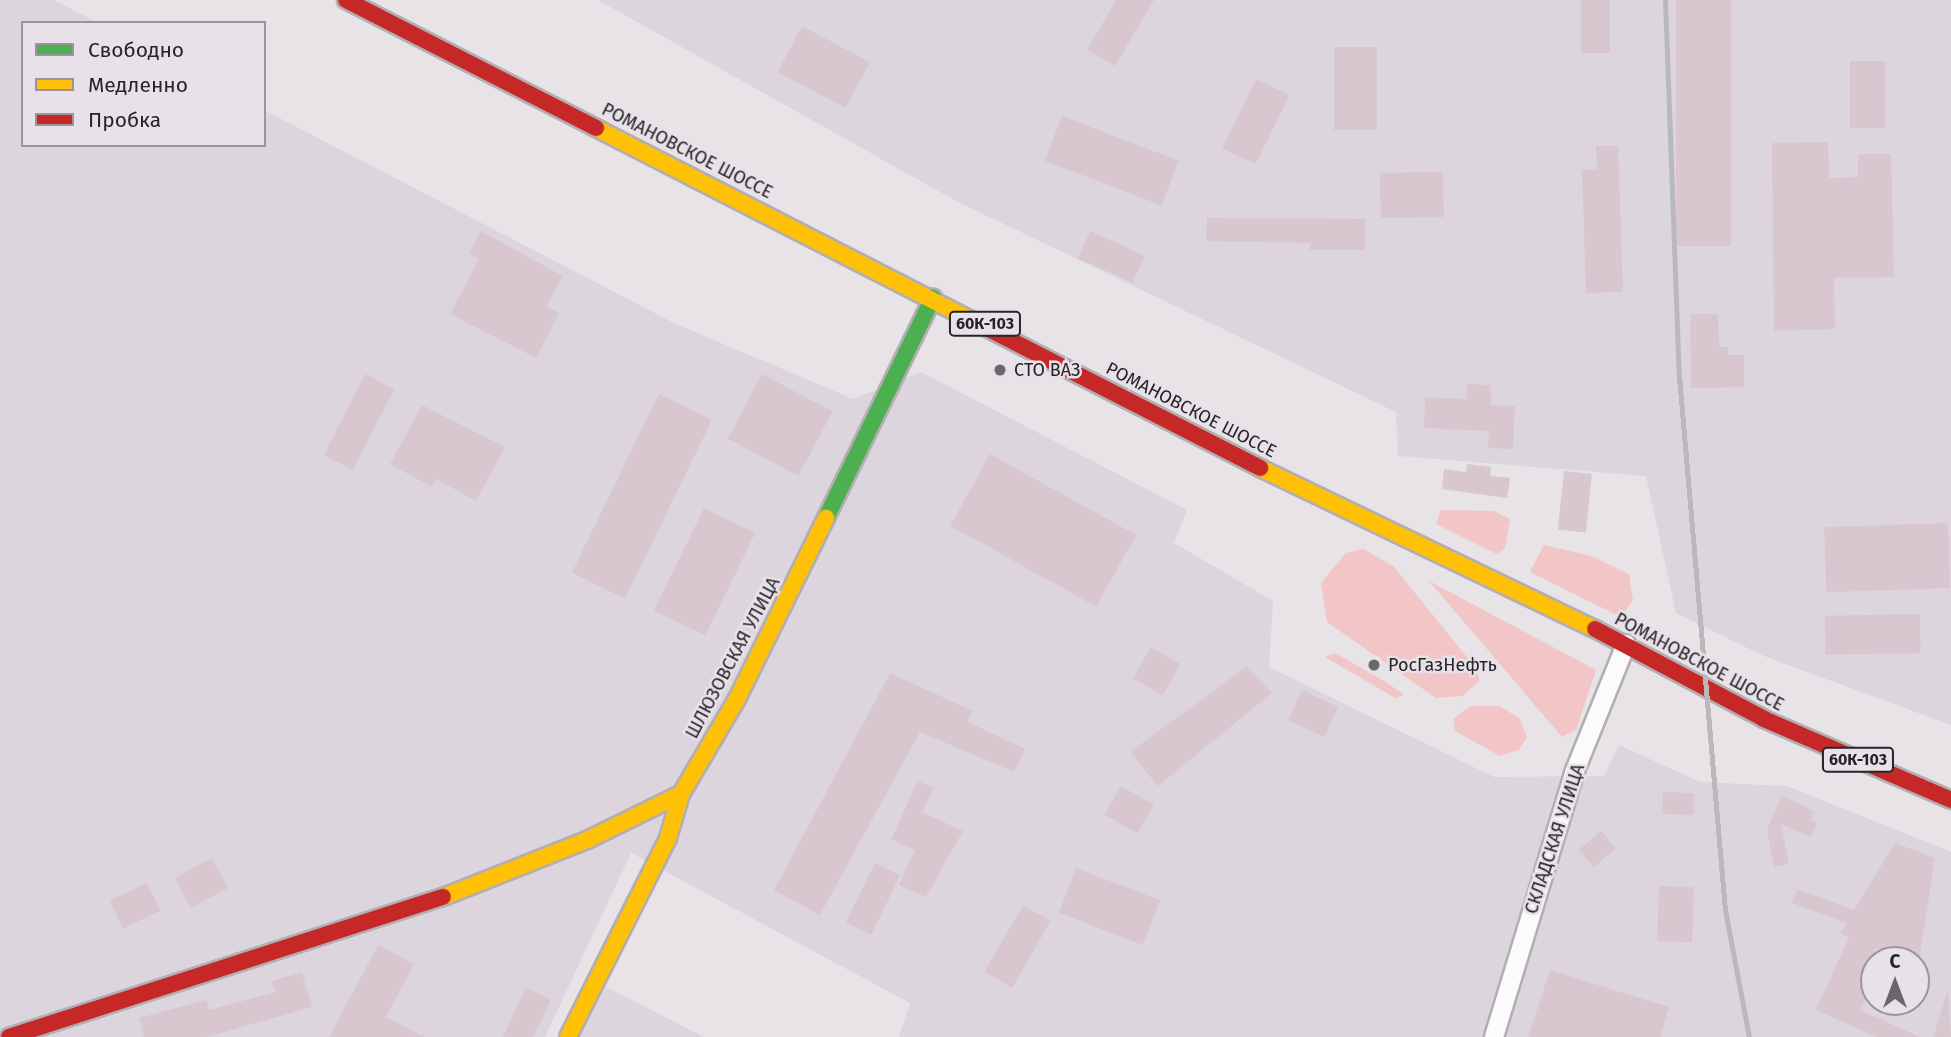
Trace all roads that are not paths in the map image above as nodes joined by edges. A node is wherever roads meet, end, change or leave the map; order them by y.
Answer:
1 (346, 0) edge
2 (933, 298) junction
3 (1626, 644) junction
4 (681, 794) junction
5 (1951, 800) edge
6 (9, 1037) edge
7 (568, 1037) edge
8 (1494, 1037) edge

1 - 2 main road, РОМАНОВСКОЕ ШОССЕ / 60К-103
2 - 3 main road, РОМАНОВСКОЕ ШОССЕ / 60К-103
2 - 4 main road, ШЛЮЗОВСКАЯ УЛИЦА
3 - 5 main road, РОМАНОВСКОЕ ШОССЕ / 60К-103
3 - 8 street, СКЛАДСКАЯ УЛИЦА
4 - 6 main road
4 - 7 main road, ШЛЮЗОВСКАЯ УЛИЦА

